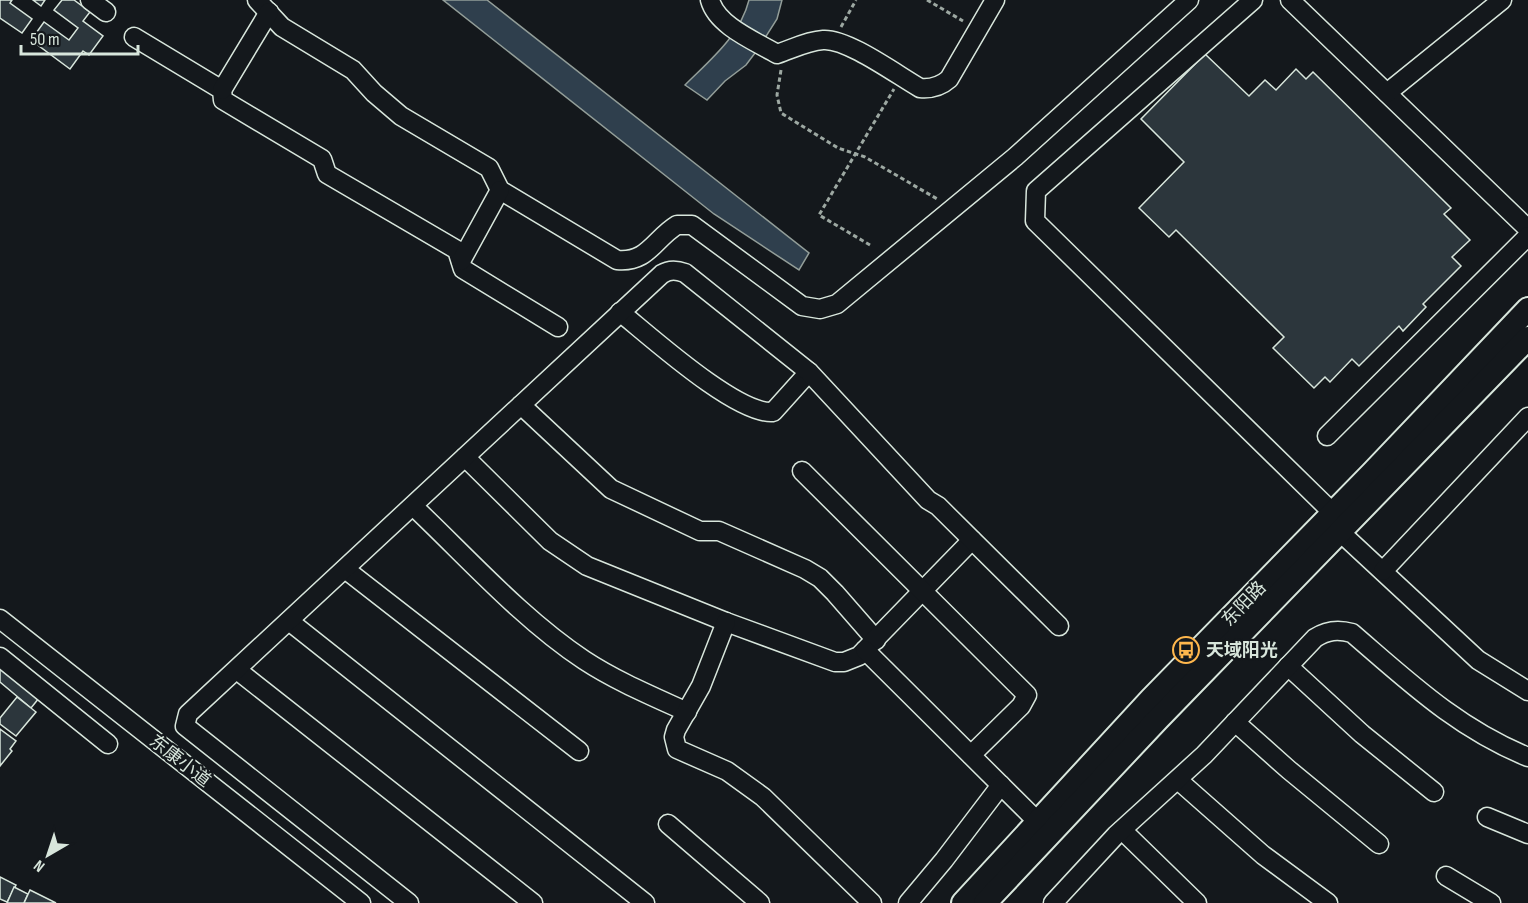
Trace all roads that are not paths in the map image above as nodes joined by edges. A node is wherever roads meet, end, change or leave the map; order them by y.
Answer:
1 (90, 0) edge
2 (710, 0) edge
3 (995, 0) edge
4 (1189, 0) edge
5 (1253, 0) edge
6 (1290, 0) edge
7 (1502, 0) edge
8 (263, 6) edge
9 (106, 12) dead end
10 (134, 37) dead end
11 (222, 90) junction
12 (1387, 93) junction
13 (500, 190) junction
14 (1528, 229) edge
15 (1528, 236) edge
16 (461, 261) junction
17 (1528, 309) edge
18 (620, 312) junction
19 (558, 327) dead end
20 (1528, 338) edge
21 (808, 372) junction
22 (521, 405) junction
23 (1528, 417) edge
24 (1327, 436) dead end
25 (465, 457) junction
26 (802, 471) dead end
27 (413, 506) junction
28 (1336, 522) junction
29 (972, 540) junction
30 (345, 569) junction
31 (1383, 571) junction
32 (923, 591) junction
33 (0, 619) edge
34 (289, 621) junction
35 (726, 622) junction
36 (1059, 626) dead end
37 (871, 645) junction
38 (0, 657) edge
39 (1288, 666) junction
40 (237, 670) junction
41 (1528, 692) edge
42 (687, 712) junction
43 (1234, 722) junction
44 (108, 744) dead end
45 (579, 751) dead end
46 (971, 755) junction
47 (1528, 757) edge
48 (1178, 780) junction
49 (1001, 785) junction
50 (1434, 792) dead end
51 (1487, 817) dead end
52 (1038, 822) junction
53 (668, 824) dead end
54 (1122, 830) junction
55 (1528, 834) edge
56 (1379, 844) dead end
57 (1446, 876) dead end
58 (1063, 900) edge
59 (361, 903) edge
60 (410, 903) edge
61 (533, 903) edge
62 (645, 903) edge
63 (760, 903) edge
64 (872, 903) edge
65 (908, 903) edge
66 (963, 903) edge
67 (985, 903) edge
68 (1197, 903) edge
69 (1328, 903) edge
70 (1491, 903) edge

1 - 9 street
2 - 3 street
4 - 13 street
5 - 28 street
6 - 12 street
7 - 12 street
8 - 11 street
8 - 13 street
10 - 11 street
11 - 16 street
12 - 14 street
13 - 16 street
15 - 24 street
16 - 19 street
17 - 28 main road, 东阳路
18 - 21 street
18 - 21 street
18 - 22 street
20 - 28 main road, 东阳路
21 - 29 street
22 - 25 street
22 - 37 street
23 - 31 street
25 - 27 street
25 - 35 street
26 - 32 street
27 - 30 street
27 - 42 street
28 - 31 street
28 - 52 main road, 东阳路
28 - 67 main road, 东阳路
29 - 32 street
29 - 36 street
30 - 34 street
30 - 45 street
31 - 41 street
32 - 37 street
32 - 46 street
33 - 59 street, 东康小道
34 - 40 street
34 - 62 street
35 - 37 street
35 - 42 street
37 - 46 street
38 - 44 street
39 - 43 street
39 - 47 street
39 - 50 street
40 - 60 street
40 - 61 street
42 - 64 street
43 - 48 street
43 - 56 street
46 - 49 street
48 - 54 street
48 - 69 street
49 - 52 street
49 - 65 street
51 - 55 street
52 - 66 main road, 东阳路
53 - 63 street
54 - 58 street
54 - 68 street
57 - 70 street

